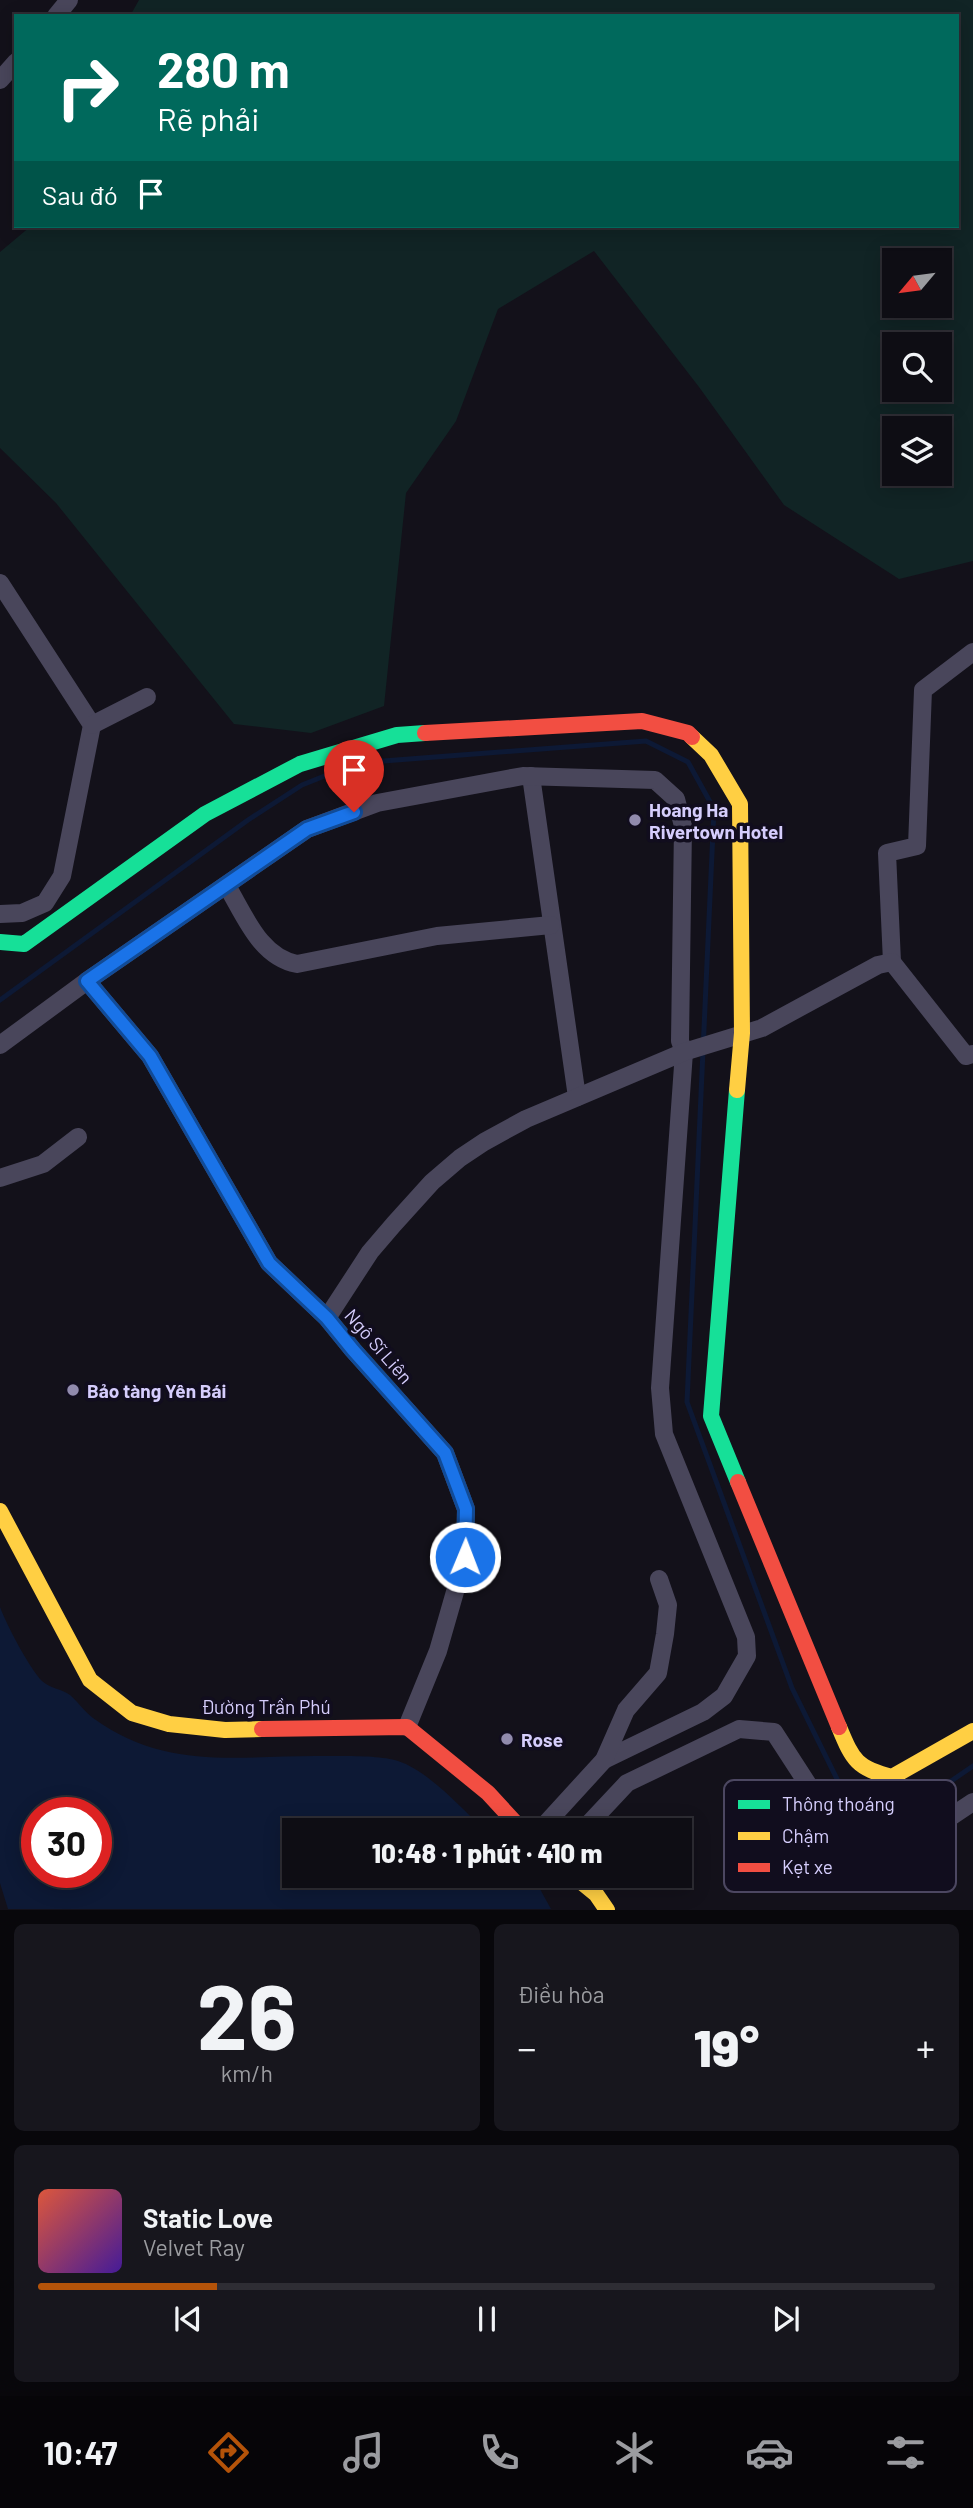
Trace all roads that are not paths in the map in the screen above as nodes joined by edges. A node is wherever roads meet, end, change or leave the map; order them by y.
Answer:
1 (69, 0) edge
2 (58, 14) edge
3 (14, 64) edge
4 (0, 80) edge
5 (0, 583) edge
6 (973, 652) edge
7 (147, 697) dead end
8 (92, 725) junction
9 (531, 776) junction
10 (227, 886) junction
11 (0, 914) edge
12 (551, 925) junction
13 (0, 942) edge
14 (891, 962) junction
15 (87, 981) junction
16 (736, 1035) junction
17 (0, 1045) edge
18 (687, 1051) junction
19 (973, 1054) edge
20 (577, 1097) junction
21 (78, 1137) dead end
22 (0, 1178) edge
23 (327, 1318) junction
24 (0, 1511) edge
25 (659, 1579) dead end
26 (407, 1727) junction
27 (973, 1731) edge
28 (604, 1760) junction
29 (805, 1780) edge
30 (973, 1802) edge
31 (956, 1813) edge
32 (511, 1818) edge
33 (551, 1818) edge
34 (594, 1818) edge
35 (589, 1888) edge
36 (607, 1909) edge

1 - 2 street
3 - 4 street
5 - 8 street
6 - 14 street
7 - 8 street
8 - 11 street
9 - 10 street
9 - 12 street
9 - 18 street
10 - 12 street
10 - 15 street
12 - 20 street
13 - 16 street
14 - 16 street
14 - 19 street
15 - 17 street
15 - 23 street, Ngô Sĩ Liên
16 - 18 street
16 - 27 street
18 - 20 street
18 - 28 street
20 - 23 street
21 - 22 street
23 - 26 street, Ngô Sĩ Liên
24 - 26 street, Đường Trần Phú
25 - 28 street
26 - 32 street
28 - 33 street
29 - 34 street
30 - 31 street
35 - 36 street

